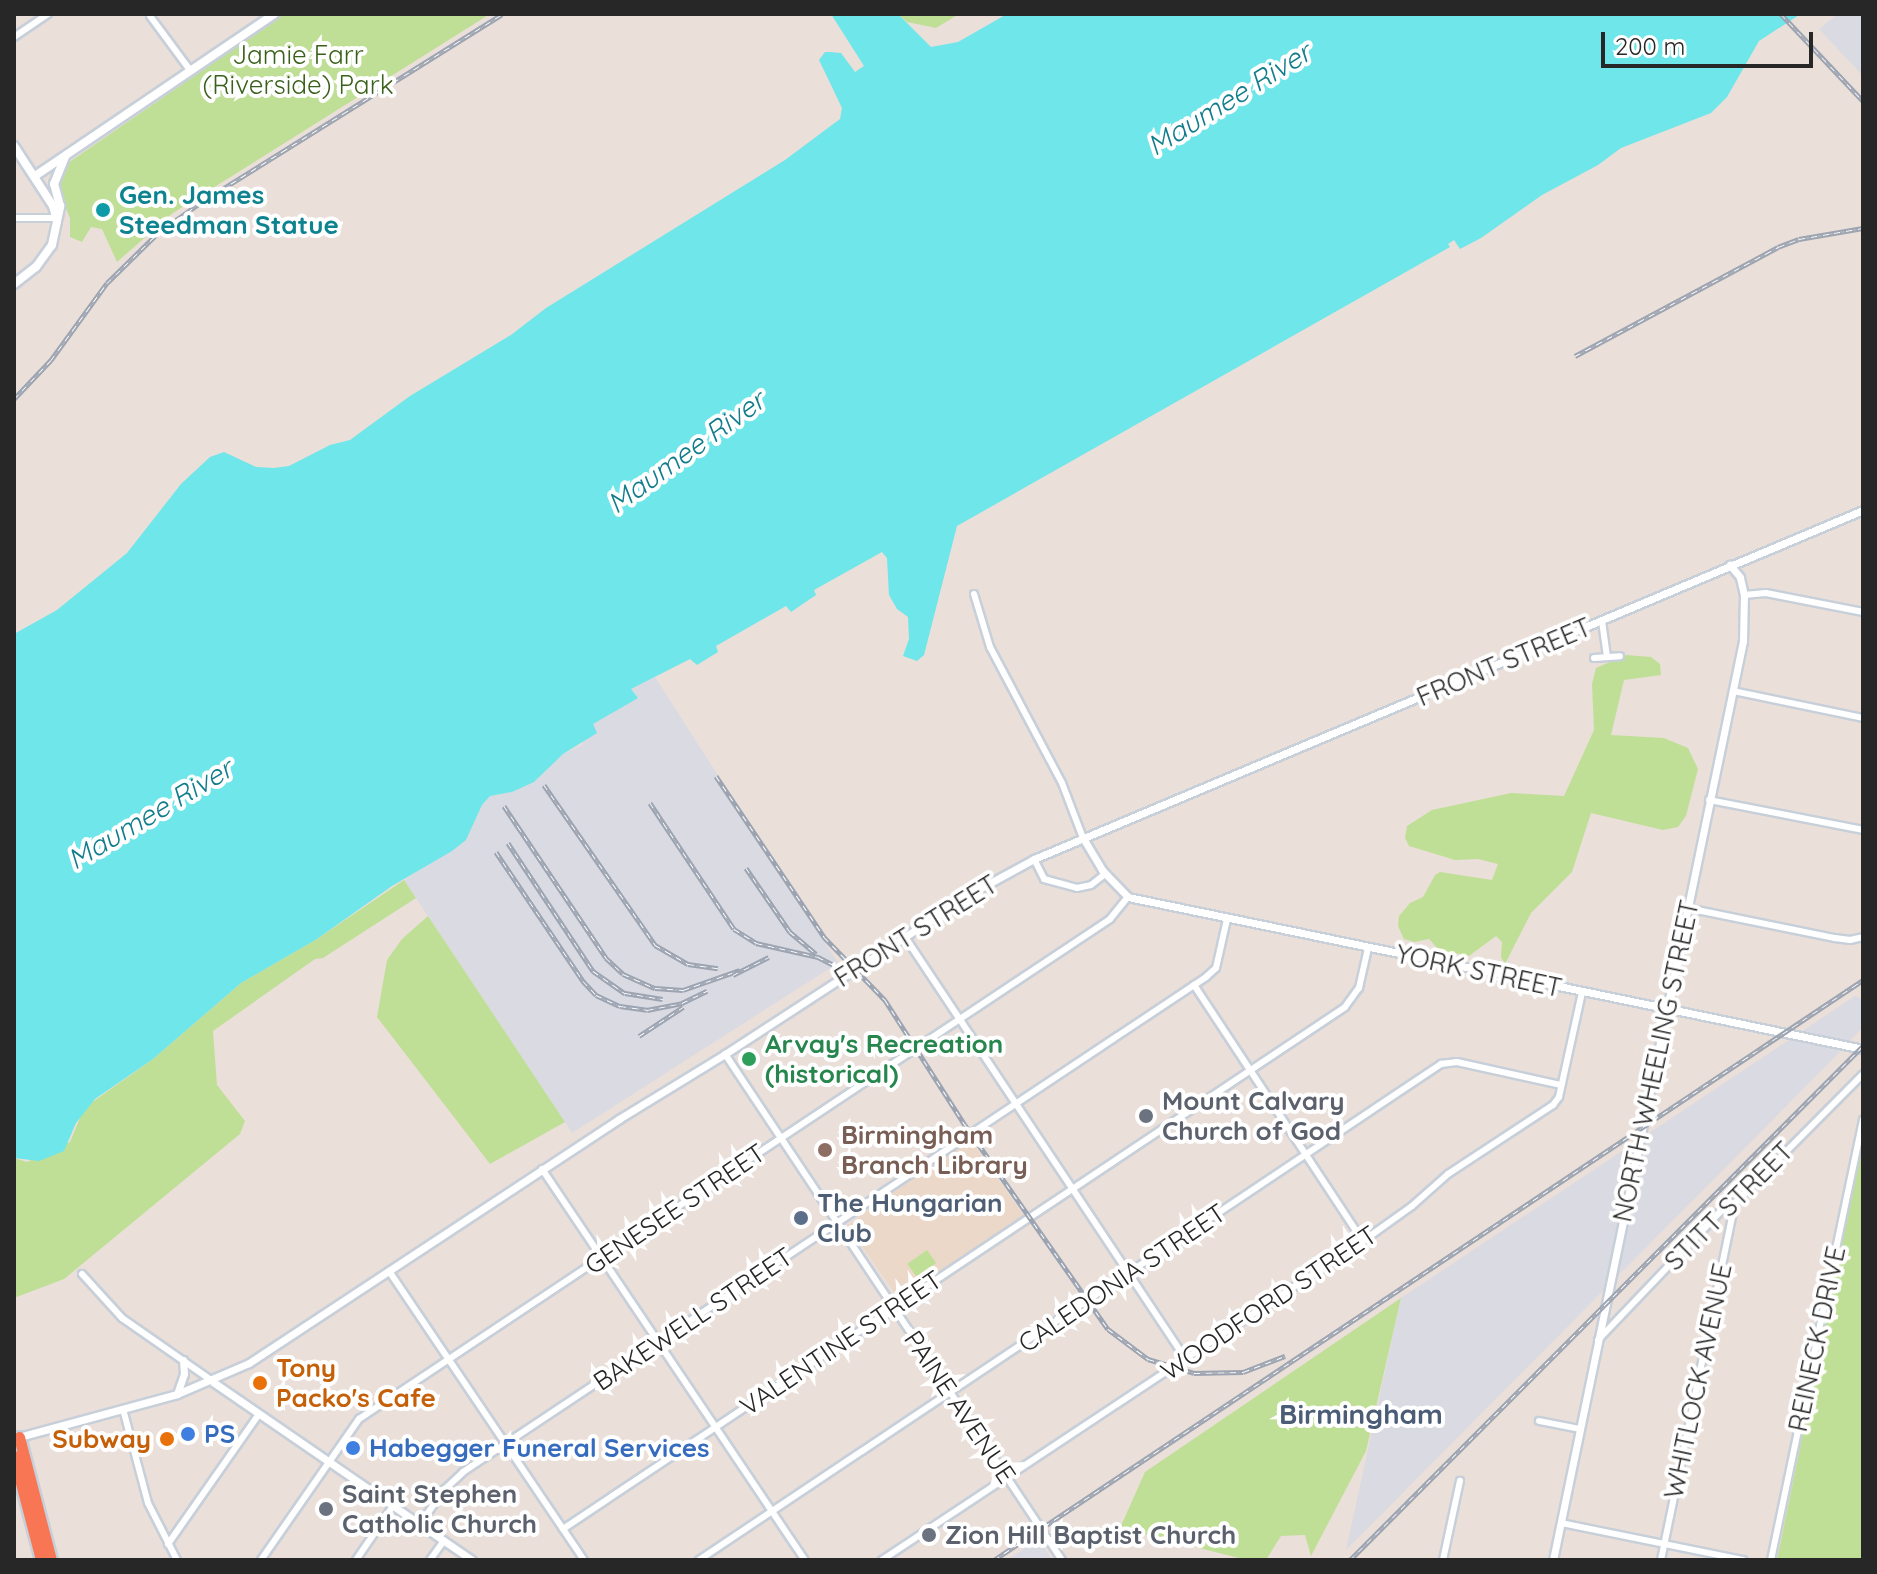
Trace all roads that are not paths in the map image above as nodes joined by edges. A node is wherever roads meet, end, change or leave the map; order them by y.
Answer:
1 (48, 14) edge
2 (274, 14) edge
3 (150, 16) dead end
4 (14, 37) edge
5 (190, 70) junction
6 (14, 146) edge
7 (68, 153) junction
8 (35, 176) junction
9 (14, 218) edge
10 (56, 218) junction
11 (14, 284) edge
12 (1863, 510) edge
13 (1730, 565) junction
14 (974, 594) dead end
15 (1744, 595) junction
16 (1863, 612) edge
17 (1602, 621) junction
18 (1620, 656) dead end
19 (1607, 657) junction
20 (1594, 658) dead end
21 (1733, 691) junction
22 (1863, 718) edge
23 (1709, 800) junction
24 (1863, 830) edge
25 (1083, 838) junction
26 (1034, 859) junction
27 (1105, 874) junction
28 (1128, 897) junction
29 (1687, 908) junction
30 (1227, 919) junction
31 (905, 937) junction
32 (1863, 937) edge
33 (1368, 948) junction
34 (1194, 985) junction
35 (1582, 992) junction
36 (1667, 1009) junction
37 (959, 1019) junction
38 (1863, 1049) edge
39 (725, 1054) junction
40 (1250, 1069) junction
41 (1863, 1074) edge
42 (1561, 1085) junction
43 (1016, 1104) junction
44 (1863, 1119) edge
45 (781, 1138) junction
46 (1307, 1155) junction
47 (542, 1169) junction
48 (1072, 1189) junction
49 (1735, 1203) junction
50 (837, 1224) junction
51 (1363, 1241) junction
52 (602, 1257) junction
53 (389, 1271) junction
54 (82, 1274) dead end
55 (1129, 1274) junction
56 (894, 1308) junction
57 (1598, 1340) junction
58 (659, 1342) junction
59 (1185, 1358) junction
60 (183, 1360) junction
61 (448, 1360) junction
62 (213, 1382) junction
63 (950, 1393) junction
64 (177, 1394) junction
65 (123, 1409) junction
66 (259, 1414) junction
67 (1539, 1421) dead end
68 (715, 1427) junction
69 (1580, 1429) junction
70 (19, 1437) joint
71 (505, 1446) junction
72 (14, 1456) edge
73 (329, 1462) junction
74 (1007, 1477) junction
75 (1460, 1481) dead end
76 (393, 1506) junction
77 (772, 1512) junction
78 (1561, 1523) junction
79 (420, 1524) junction
80 (563, 1529) junction
81 (444, 1541) junction
82 (168, 1544) junction
83 (1665, 1544) junction
84 (41, 1560) edge
85 (51, 1560) edge
86 (177, 1560) edge
87 (261, 1560) edge
88 (356, 1560) edge
89 (430, 1560) edge
90 (472, 1560) edge
91 (584, 1560) edge
92 (699, 1560) edge
93 (805, 1560) edge
94 (882, 1560) edge
95 (1062, 1560) edge
96 (1443, 1560) edge
97 (1553, 1560) edge
98 (1661, 1560) edge
99 (1743, 1560) edge
100 (1771, 1560) edge

1 - 4 street
2 - 5 main road
3 - 5 street
5 - 7 main road
6 - 8 main road
7 - 8 main road
7 - 10 main road
8 - 10 main road
9 - 10 street
10 - 11 main road
12 - 13 street, FRONT STREET
13 - 15 street, NORTH WHEELING STREET
13 - 17 street, FRONT STREET
14 - 25 street
15 - 16 street
15 - 21 street, NORTH WHEELING STREET
17 - 19 street
17 - 25 street, FRONT STREET
18 - 19 street
19 - 20 street
21 - 22 street
21 - 23 street, NORTH WHEELING STREET
23 - 24 street
23 - 29 street, NORTH WHEELING STREET
25 - 26 street, FRONT STREET
25 - 27 street
26 - 27 street
26 - 31 street, FRONT STREET
27 - 28 street
28 - 30 street, YORK STREET
28 - 37 street, GENESEE STREET
29 - 32 street
29 - 36 street, NORTH WHEELING STREET
30 - 33 street, YORK STREET
30 - 34 street, BAKEWELL STREET
31 - 37 street
31 - 39 street, FRONT STREET
33 - 35 street, YORK STREET
33 - 40 street, VALENTINE STREET
34 - 40 street
34 - 43 street, BAKEWELL STREET
35 - 36 street, YORK STREET
35 - 42 street, WOODFORD STREET
36 - 38 street, YORK STREET
36 - 57 street, NORTH WHEELING STREET
37 - 43 street
37 - 45 street, GENESEE STREET
39 - 45 street, PAINE AVENUE
39 - 47 street, FRONT STREET
40 - 46 street
40 - 48 street, VALENTINE STREET
41 - 49 street, STITT STREET
42 - 46 street, CALEDONIA STREET
42 - 51 street, WOODFORD STREET
43 - 48 street
43 - 50 street, BAKEWELL STREET
44 - 100 street, REINECK DRIVE
45 - 50 street, PAINE AVENUE
45 - 52 street, GENESEE STREET
46 - 51 street
46 - 55 street, CALEDONIA STREET
47 - 52 street
47 - 53 street, FRONT STREET
48 - 55 street
48 - 56 street, VALENTINE STREET
49 - 57 street, STITT STREET
49 - 83 street, WHITLOCK AVENUE
50 - 56 street, PAINE AVENUE
50 - 58 street, BAKEWELL STREET
51 - 59 street, WOODFORD STREET
52 - 58 street
52 - 61 street, GENESEE STREET
53 - 61 street
53 - 62 street, FRONT STREET
54 - 60 street
55 - 59 street
55 - 63 street, CALEDONIA STREET
56 - 63 street, PAINE AVENUE
56 - 68 street, VALENTINE STREET
57 - 69 street, NORTH WHEELING STREET
58 - 68 street
58 - 71 street, BAKEWELL STREET
59 - 74 street, WOODFORD STREET
60 - 62 street
60 - 64 street
61 - 71 street
61 - 73 street, GENESEE STREET
62 - 64 street, FRONT STREET
62 - 66 street
63 - 74 street, PAINE AVENUE
63 - 77 street, CALEDONIA STREET
64 - 65 street, FRONT STREET
65 - 70 street, FRONT STREET
65 - 82 street
66 - 73 street
66 - 82 street
67 - 69 street
68 - 77 street
68 - 80 street, VALENTINE STREET
69 - 78 street, NORTH WHEELING STREET
70 - 85 highway
71 - 79 street, BAKEWELL STREET
71 - 80 street
72 - 84 highway
73 - 76 street
73 - 87 street, GENESEE STREET
74 - 94 street, WOODFORD STREET
74 - 95 street, PAINE AVENUE
75 - 96 street
76 - 79 street
76 - 88 street
77 - 92 street, CALEDONIA STREET
77 - 93 street
78 - 83 street
78 - 97 street, NORTH WHEELING STREET
79 - 81 street
80 - 91 street
81 - 89 street
81 - 90 street
82 - 86 street
83 - 98 street, WHITLOCK AVENUE
83 - 99 street

